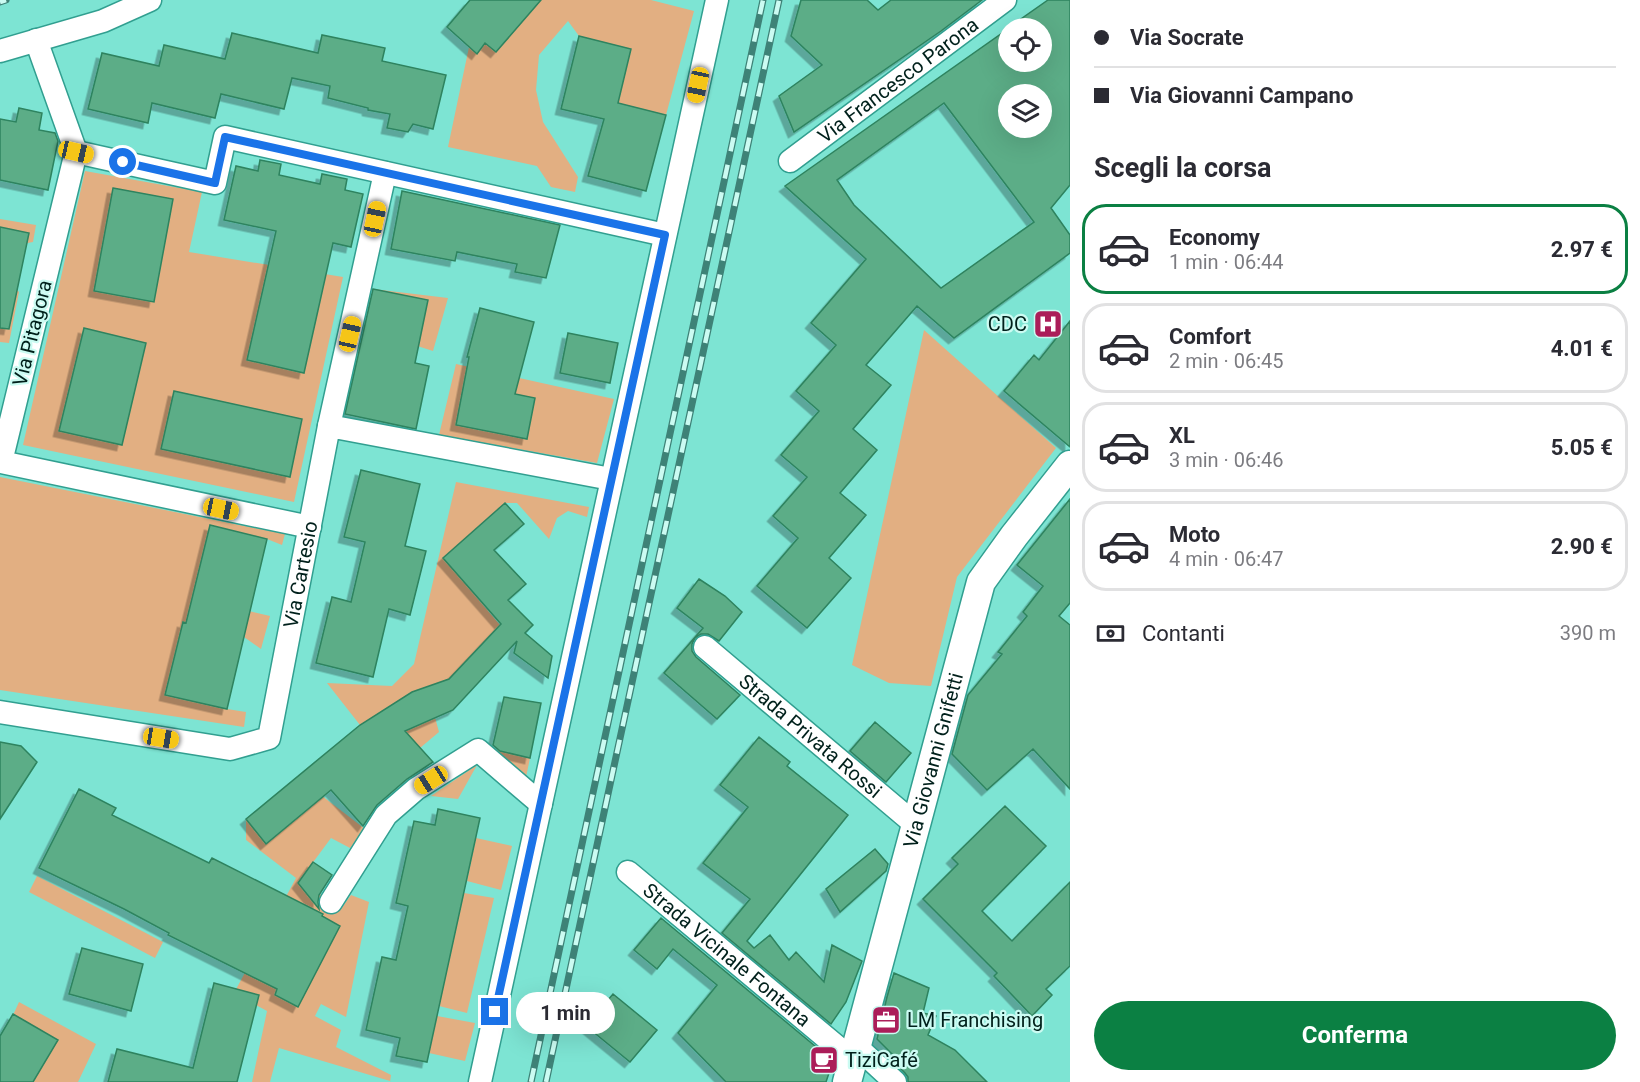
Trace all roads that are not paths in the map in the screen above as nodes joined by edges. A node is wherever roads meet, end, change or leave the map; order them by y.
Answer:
1 (150, 0) edge
2 (717, 0) edge
3 (1005, 0) edge
4 (36, 40) junction
5 (0, 51) edge
6 (76, 152) junction
7 (790, 161) dead end
8 (385, 172) junction
9 (665, 235) junction
10 (329, 426) junction
11 (1070, 465) edge
12 (611, 479) junction
13 (310, 527) junction
14 (705, 647) dead end
15 (0, 712) edge
16 (541, 804) junction
17 (916, 825) junction
18 (628, 872) dead end
19 (331, 902) dead end
20 (852, 1063) edge
21 (480, 1082) edge
22 (896, 1082) edge

1 - 4 street
2 - 9 street
3 - 7 street, Via Francesco Parona
4 - 5 street
4 - 6 street
6 - 8 street
6 - 13 street, Via Pitagora
8 - 9 street
8 - 10 street, Via Cartesio
9 - 12 street
10 - 12 street
10 - 13 street, Via Cartesio
11 - 17 street, Via Giovanni Gnifetti
12 - 16 street
13 - 15 street, Via Cartesio
14 - 17 street, Strada Privata Rossi
16 - 19 street
16 - 21 street
17 - 20 street, Via Giovanni Gnifetti
18 - 20 street, Strada Vicinale Fontana
20 - 22 street, Strada Vicinale Fontana

